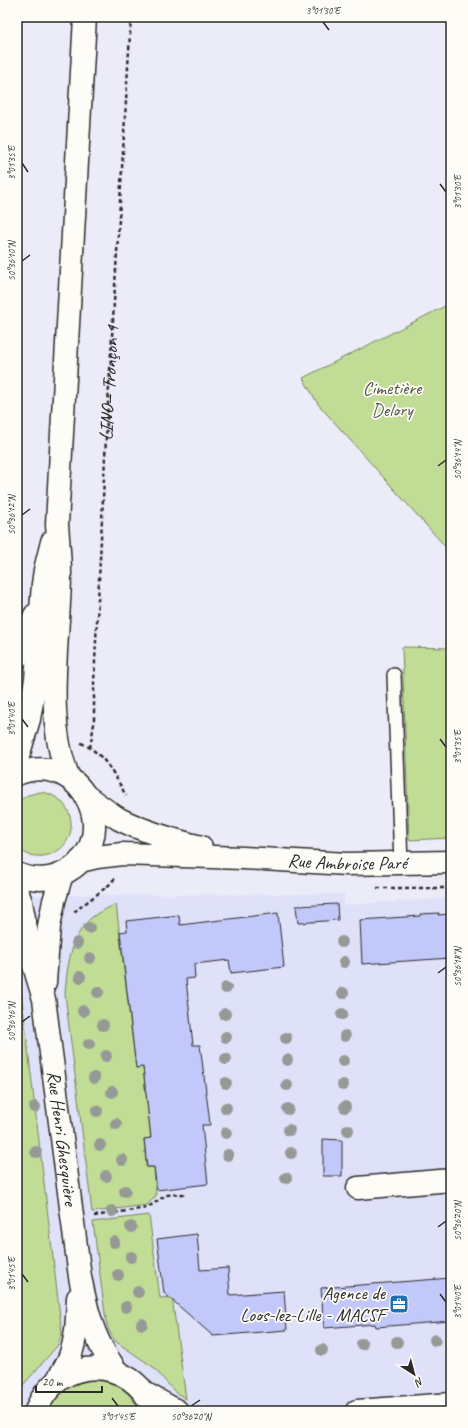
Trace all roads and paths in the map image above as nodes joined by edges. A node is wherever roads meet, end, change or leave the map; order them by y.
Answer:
1 (85, 17) edge
2 (131, 17) edge
3 (57, 524) junction
4 (41, 599) junction
5 (17, 657) edge
6 (394, 675) dead end
7 (90, 748) dead end
8 (17, 760) edge
9 (17, 774) edge
10 (69, 778) junction
11 (86, 796) junction
12 (243, 858) junction
13 (80, 861) junction
14 (451, 862) edge
15 (400, 864) junction
16 (17, 874) edge
17 (62, 874) junction
18 (17, 891) edge
19 (44, 999) junction
20 (451, 1180) edge
21 (358, 1188) dead end
22 (185, 1194) dead end
23 (72, 1219) junction
24 (80, 1277) junction
25 (117, 1372) junction
26 (57, 1381) junction
27 (150, 1402) edge
28 (451, 1404) edge
29 (39, 1405) edge
30 (24, 1411) edge
31 (176, 1411) edge
32 (357, 1411) edge

1 - 3 street
2 - 7 path, LINO— Tronçon 1
3 - 4 street
3 - 10 street
4 - 5 street
4 - 8 street
6 - 15 lane
9 - 10 street
10 - 11 street
11 - 12 street, Rue Ambroise Paré
11 - 13 street
12 - 13 street, Rue Ambroise Paré
12 - 15 street, Rue Ambroise Paré
13 - 17 street
14 - 15 street, Rue Ambroise Paré
16 - 17 street
17 - 19 street, Rue Henri Ghesquière
18 - 19 street, Rue Henri Ghesquière
19 - 23 street, Rue Henri Ghesquière
20 - 21 street
22 - 23 path
23 - 24 street, Rue Henri Ghesquière
24 - 25 street, Rue Henri Ghesquière
24 - 26 street, Rue Henri Ghesquière
25 - 26 street
25 - 27 street
26 - 29 street
27 - 31 street
28 - 32 street
29 - 30 street

